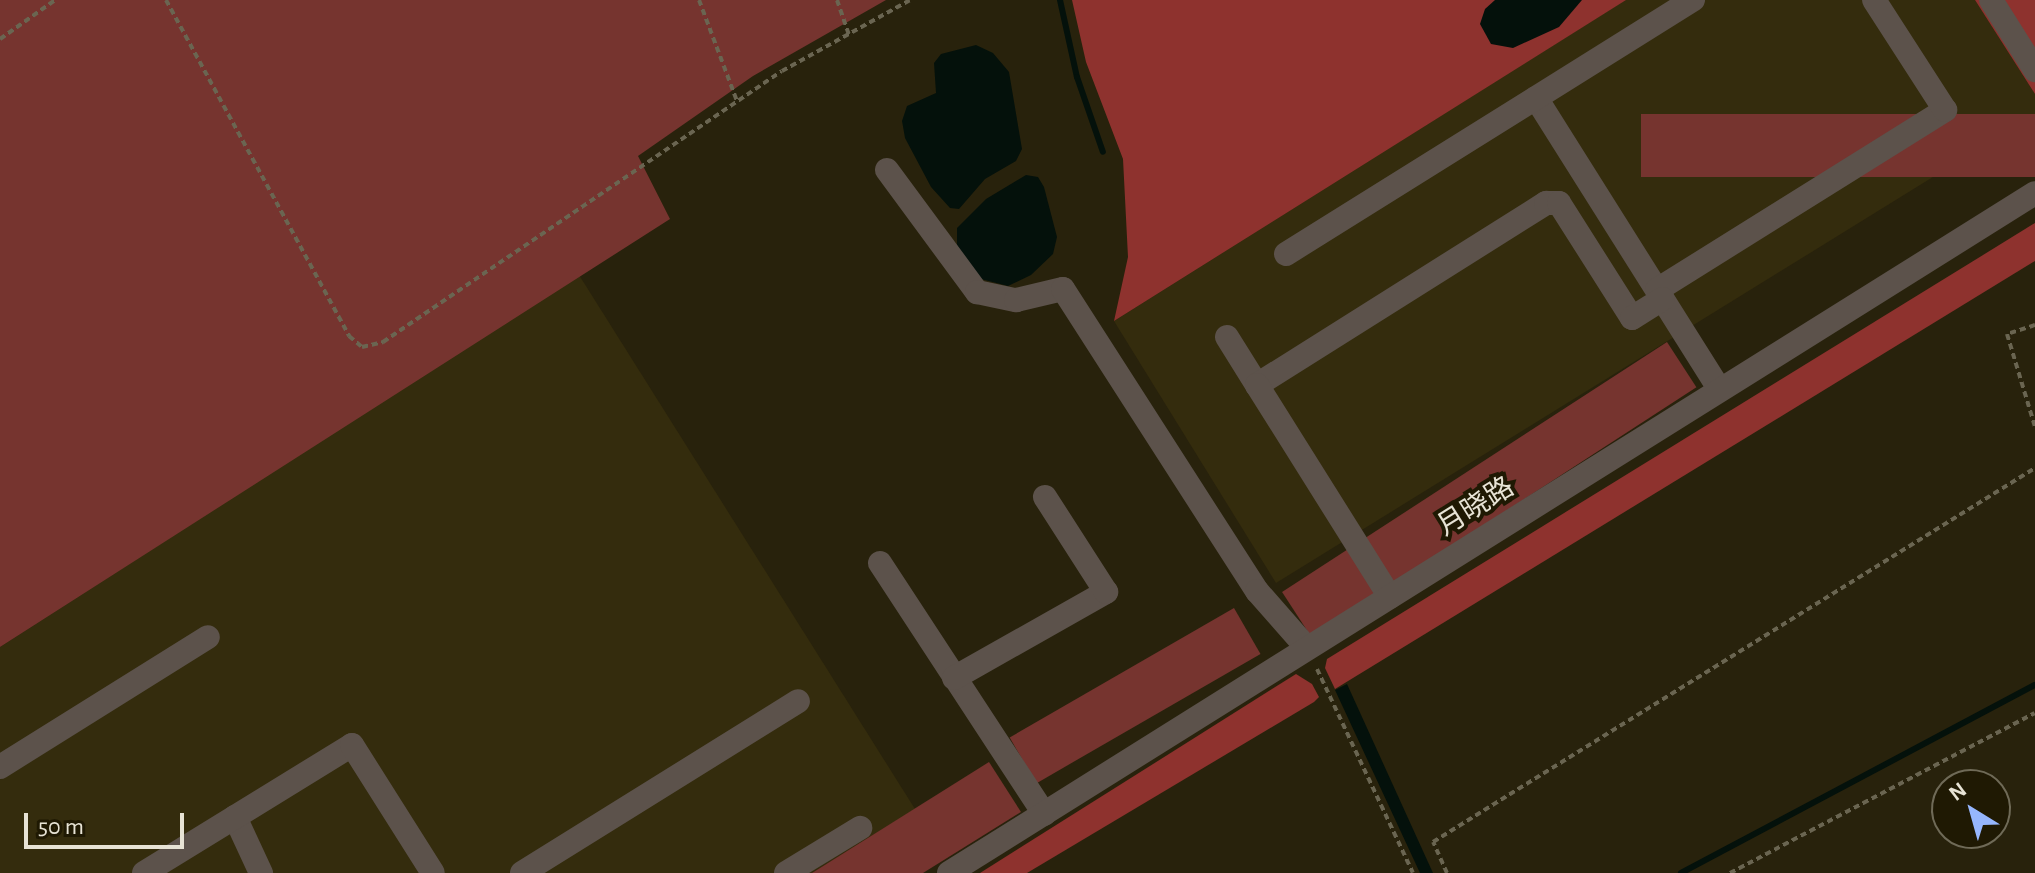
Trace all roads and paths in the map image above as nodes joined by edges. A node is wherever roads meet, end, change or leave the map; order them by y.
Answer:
1 (55, 0) edge
2 (166, 0) edge
3 (699, 0) edge
4 (837, 0) edge
5 (910, 0) edge
6 (1693, 0) edge
7 (1874, 0) edge
8 (1991, 0) edge
9 (849, 34) junction
10 (0, 39) edge
11 (2035, 70) edge
12 (1536, 98) junction
13 (737, 101) junction
14 (887, 170) dead end
15 (2035, 193) edge
16 (1286, 254) dead end
17 (1660, 295) junction
18 (2035, 325) edge
19 (1227, 337) dead end
20 (1257, 385) junction
21 (1720, 390) junction
22 (2035, 427) edge
23 (2035, 468) edge
24 (1045, 497) dead end
25 (880, 563) dead end
26 (1390, 597) junction
27 (208, 637) dead end
28 (1307, 648) junction
29 (954, 678) junction
30 (798, 701) dead end
31 (2035, 713) edge
32 (0, 767) edge
33 (1044, 814) junction
34 (235, 817) junction
35 (860, 828) dead end
36 (144, 873) edge
37 (261, 873) edge
38 (433, 873) edge
39 (522, 873) edge
40 (786, 873) edge
41 (949, 873) edge
42 (1413, 873) edge
43 (1447, 873) edge
44 (1730, 873) edge

1 - 10 path
2 - 13 path
3 - 13 path
4 - 9 path
5 - 9 path
6 - 12 street
7 - 17 street
8 - 11 street
9 - 13 path
12 - 16 street
12 - 17 street
14 - 28 street
15 - 21 street, 月晓路
17 - 20 street
17 - 21 street
18 - 22 path
19 - 20 street
20 - 26 street
21 - 26 street, 月晓路
23 - 43 path
24 - 29 street
25 - 29 street
26 - 28 street, 月晓路
27 - 32 street
28 - 33 street, 月晓路
28 - 42 path
29 - 33 street
30 - 39 street
31 - 44 path
33 - 41 street, 月晓路
34 - 36 street
34 - 37 street
34 - 38 street
35 - 40 street

